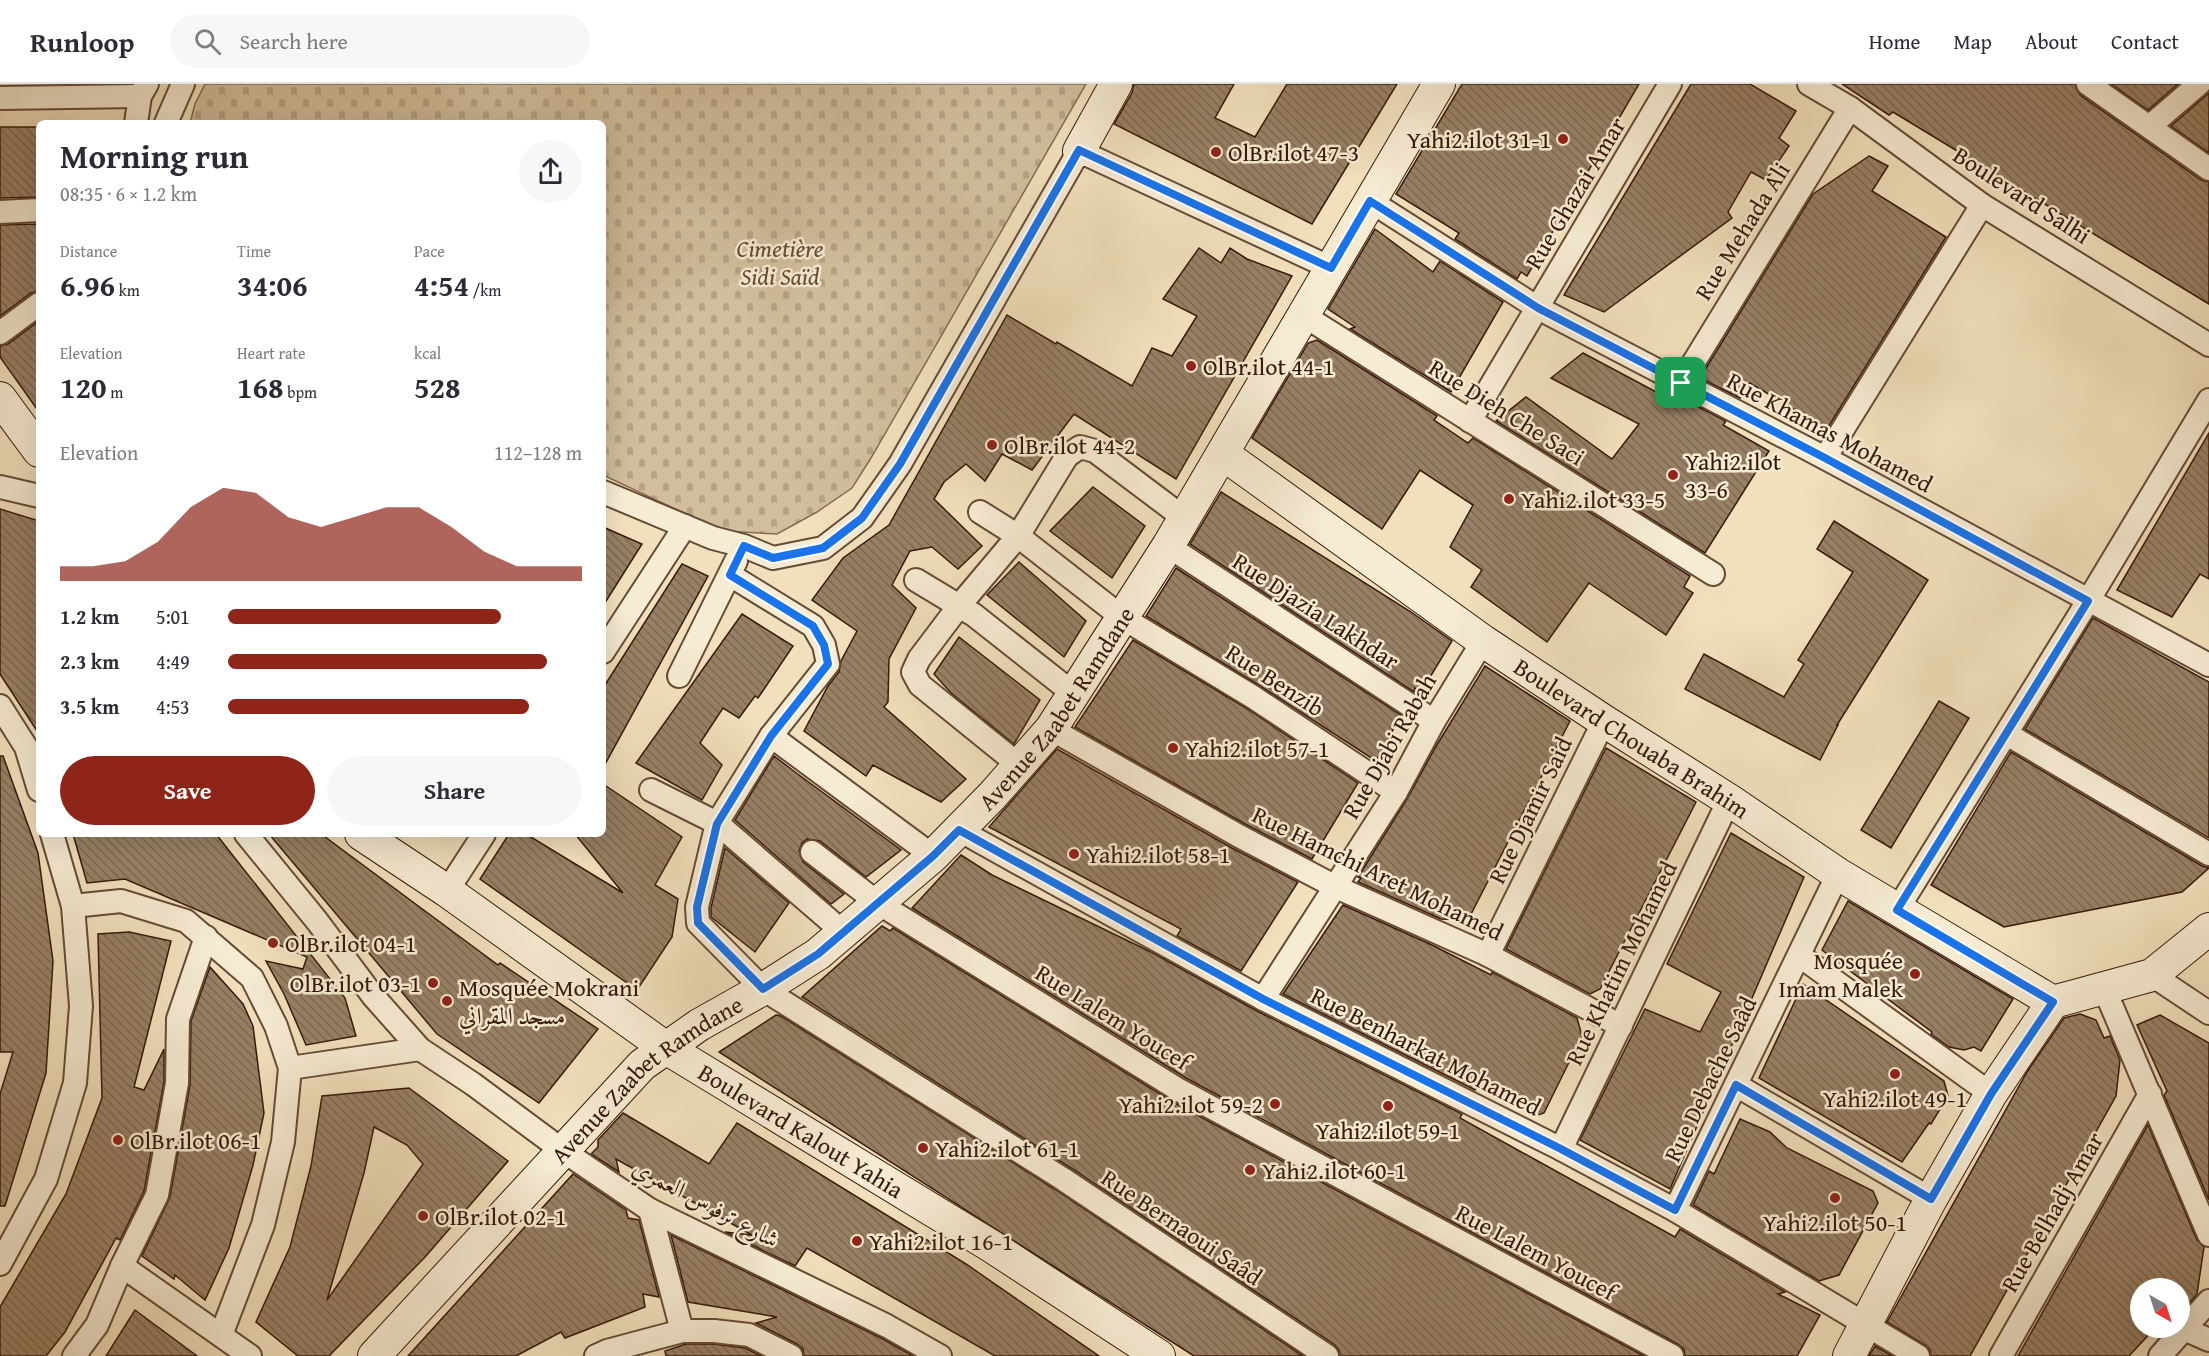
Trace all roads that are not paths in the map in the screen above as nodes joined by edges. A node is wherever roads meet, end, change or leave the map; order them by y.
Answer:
1 (183, 84) edge
2 (1116, 84) edge
3 (1439, 84) edge
4 (1670, 84) edge
5 (1809, 84) edge
6 (2088, 84) edge
7 (2199, 84) edge
8 (144, 90) edge
9 (0, 98) edge
10 (1850, 108) junction
11 (137, 120) edge
12 (167, 120) edge
13 (2150, 126) junction
14 (1079, 150) junction
15 (2209, 169) edge
16 (1370, 201) junction
17 (1982, 205) junction
18 (36, 210) edge
19 (0, 212) edge
20 (1331, 268) junction
21 (36, 306) edge
22 (1538, 308) junction
23 (1302, 315) junction
24 (0, 333) edge
25 (2209, 345) edge
26 (1681, 383) junction
27 (0, 398) edge
28 (2209, 400) edge
29 (1470, 421) junction
30 (36, 446) edge
31 (1223, 454) junction
32 (1825, 458) junction
33 (0, 487) edge
34 (606, 493) edge
35 (36, 495) edge
36 (980, 512) dead end
37 (1184, 518) junction
38 (685, 526) junction
39 (1018, 536) junction
40 (744, 546) junction
41 (1168, 546) junction
42 (1713, 574) dead end
43 (730, 575) junction
44 (916, 580) dead end
45 (2088, 601) junction
46 (959, 606) junction
47 (1123, 618) junction
48 (1483, 641) junction
49 (606, 647) edge
50 (2209, 665) edge
51 (679, 676) dead end
52 (1074, 694) junction
53 (0, 705) edge
54 (1434, 721) junction
55 (1604, 721) junction
56 (1051, 729) junction
57 (2007, 734) junction
58 (771, 736) junction
59 (1019, 765) junction
60 (36, 780) edge
61 (651, 790) dead end
62 (1396, 792) junction
63 (1729, 800) junction
64 (717, 824) junction
65 (959, 830) junction
66 (53, 837) edge
67 (248, 837) edge
68 (367, 837) edge
69 (482, 837) edge
70 (813, 852) dead end
71 (2209, 854) edge
72 (933, 856) junction
73 (1838, 874) junction
74 (1336, 887) junction
75 (447, 891) junction
76 (878, 903) junction
77 (73, 906) junction
78 (1897, 910) junction
79 (2209, 929) edge
80 (843, 932) junction
81 (206, 937) junction
82 (1488, 955) junction
83 (1800, 956) junction
84 (2152, 975) junction
85 (2104, 988) junction
86 (763, 989) junction
87 (1263, 999) junction
88 (2053, 1002) junction
89 (2209, 1013) edge
90 (1621, 1026) junction
91 (666, 1048) junction
92 (420, 1049) junction
93 (290, 1068) junction
94 (1736, 1085) junction
95 (1991, 1094) junction
96 (2150, 1094) junction
97 (1561, 1149) junction
98 (562, 1150) junction
99 (1931, 1199) junction
100 (650, 1210) junction
101 (1675, 1210) junction
102 (2209, 1235) edge
103 (0, 1264) edge
104 (122, 1266) junction
105 (2209, 1301) edge
106 (2190, 1322) edge
107 (1865, 1325) junction
108 (682, 1331) junction
109 (2190, 1332) edge
110 (221, 1335) junction
111 (2176, 1338) edge
112 (2209, 1340) edge
113 (74, 1356) edge
114 (250, 1356) edge
115 (374, 1356) edge
116 (596, 1356) edge
117 (791, 1356) edge
118 (940, 1356) edge
119 (1159, 1356) edge
120 (1327, 1356) edge
121 (1672, 1356) edge
122 (1849, 1356) edge
123 (1918, 1356) edge
124 (2001, 1356) edge
125 (2160, 1356) edge

1 - 12 street
2 - 14 street
3 - 16 street, Avenue Zaabet Ramdane
4 - 22 street, Rue Ghazai Amar
5 - 10 street, Boulevard Salhi
6 - 13 street
7 - 13 street
8 - 9 street
8 - 11 street
10 - 17 street, Boulevard Salhi
10 - 26 street, Rue Mehada Ali
13 - 15 street
14 - 20 street
14 - 40 street
16 - 20 street, Avenue Zaabet Ramdane
16 - 22 street, Rue Khamas Mohamed
17 - 25 street, Boulevard Salhi
17 - 32 street
18 - 19 street
20 - 23 street, Avenue Zaabet Ramdane
21 - 24 street
22 - 26 street, Rue Khamas Mohamed
22 - 29 street, Rue Ghazai Amar
23 - 29 street, Rue Dieh Che Saci
23 - 31 street, Avenue Zaabet Ramdane
26 - 32 street, Rue Khamas Mohamed
27 - 30 street
28 - 45 street
29 - 42 street, Rue Dieh Che Saci
31 - 37 street, Avenue Zaabet Ramdane
31 - 48 street, Boulevard Chouaba Brahim
32 - 45 street, Rue Khamas Mohamed
33 - 35 street
34 - 38 street
36 - 39 street, Rue Benzib
37 - 39 street
37 - 41 street, Avenue Zaabet Ramdane
38 - 40 street
38 - 49 street
39 - 46 street
39 - 47 street, Rue Benzib
40 - 43 street
41 - 47 street, Avenue Zaabet Ramdane
41 - 54 street, Rue Djazia Lakhdar
43 - 51 street
43 - 58 street
44 - 46 street
45 - 50 street, Rue Khamas Mohamed
45 - 57 street
46 - 52 street
46 - 59 street
47 - 52 street, Avenue Zaabet Ramdane
47 - 62 street, Rue Benzib
48 - 54 street, Rue Djabi Rabah
48 - 55 street, Boulevard Chouaba Brahim
52 - 56 street, Avenue Zaabet Ramdane
53 - 60 street
54 - 62 street, Rue Djabi Rabah
55 - 63 street, Boulevard Chouaba Brahim
55 - 82 street, Rue Djamir Said
56 - 59 street, Avenue Zaabet Ramdane
56 - 74 street, Rue Hamchi Aret Mohamed
57 - 71 street
57 - 78 street
58 - 64 street
58 - 72 street
59 - 65 street, Avenue Zaabet Ramdane
61 - 64 street
62 - 74 street, Rue Djabi Rabah
63 - 73 street, Boulevard Chouaba Brahim
63 - 90 street, Rue Khatim Mohamed
64 - 80 street
64 - 86 street, Rue Bernaoui Saâd
65 - 72 street, Avenue Zaabet Ramdane
65 - 87 street, Rue Benharkat Mohamed
66 - 77 street
67 - 92 street, شارع ترفوس العمري
68 - 75 street, Boulevard Kalout Yahia
69 - 75 street
70 - 76 street, Rue Lalem Youcef
72 - 76 street, Avenue Zaabet Ramdane
73 - 78 street, Boulevard Chouaba Brahim
73 - 83 street, Rue Debache Saâd
74 - 82 street, Rue Hamchi Aret Mohamed
74 - 87 street, Rue Djabi Rabah
75 - 91 street, Boulevard Kalout Yahia
76 - 80 street, Avenue Zaabet Ramdane
76 - 121 street, Rue Lalem Youcef
77 - 81 street
77 - 103 street
78 - 88 street, Boulevard Chouaba Brahim
79 - 84 street
80 - 86 street, Avenue Zaabet Ramdane
81 - 93 street
81 - 104 street
82 - 90 street, Rue Hamchi Aret Mohamed
83 - 94 street, Rue Debache Saâd
83 - 95 street
84 - 85 street
84 - 89 street
85 - 88 street
85 - 96 street
86 - 91 street, Avenue Zaabet Ramdane
86 - 120 street, Rue Bernaoui Saâd
87 - 97 street, Rue Benharkat Mohamed
88 - 95 street
90 - 97 street, Rue Khatim Mohamed
91 - 98 street, Avenue Zaabet Ramdane
91 - 119 street, Boulevard Kalout Yahia
92 - 93 street
92 - 98 street, شارع ترفوس العمري
93 - 110 street
94 - 99 street
94 - 101 street, Rue Debache Saâd
95 - 99 street
96 - 102 street
96 - 124 street, Rue Belhadj Amar
97 - 101 street, Rue Benharkat Mohamed
98 - 100 street, شارع ترفوس العمري
98 - 115 street, Avenue Zaabet Ramdane
99 - 107 street
100 - 108 street
100 - 118 street, شارع ترفوس العمري
101 - 107 street, Rue Benharkat Mohamed
104 - 110 street
104 - 113 street
105 - 106 street
107 - 122 street
107 - 123 street, Rue Benharkat Mohamed
108 - 116 street
108 - 117 street
109 - 112 street
110 - 114 street
111 - 125 street

